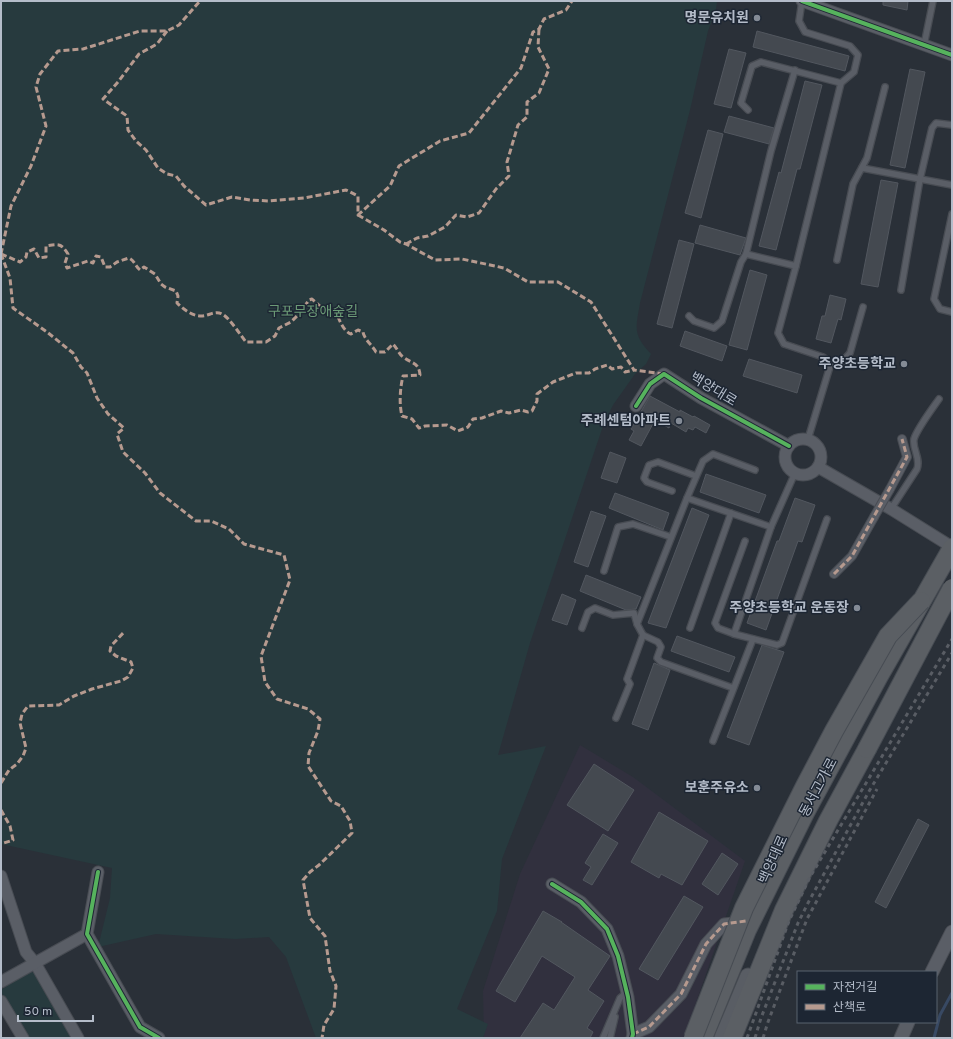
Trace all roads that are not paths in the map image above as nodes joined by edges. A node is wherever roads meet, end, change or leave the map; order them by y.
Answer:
1 (802, 1) edge
2 (933, 1) edge
3 (924, 45) junction
4 (952, 55) edge
5 (795, 70) junction
6 (841, 83) junction
7 (885, 87) dead end
8 (748, 110) dead end
9 (952, 125) edge
10 (862, 168) junction
11 (920, 179) junction
12 (952, 185) edge
13 (952, 214) edge
14 (746, 254) junction
15 (837, 260) dead end
16 (796, 266) junction
17 (901, 290) dead end
18 (863, 307) dead end
19 (952, 312) edge
20 (689, 316) dead end
21 (831, 363) junction
22 (939, 399) dead end
23 (636, 406) dead end
24 (808, 439) junction
25 (902, 439) dead end
26 (789, 446) junction
27 (818, 467) junction
28 (755, 470) dead end
29 (795, 473) junction
30 (696, 476) junction
31 (672, 491) dead end
32 (687, 498) junction
33 (891, 509) junction
34 (731, 513) junction
35 (827, 519) dead end
36 (771, 527) junction
37 (671, 537) junction
38 (744, 542) dead end
39 (951, 544) edge
40 (952, 570) edge
41 (604, 571) dead end
42 (834, 574) dead end
43 (952, 590) edge
44 (921, 601) junction
45 (637, 624) junction
46 (582, 628) dead end
47 (690, 628) dead end
48 (734, 634) junction
49 (643, 635) junction
50 (753, 639) junction
51 (733, 688) junction
52 (616, 718) dead end
53 (713, 741) dead end
54 (98, 872) dead end
55 (1, 876) edge
56 (552, 884) dead end
57 (746, 922) junction
58 (952, 932) edge
59 (87, 934) junction
60 (34, 963) junction
61 (932, 971) edge
62 (1, 982) edge
63 (627, 992) junction
64 (1, 1000) edge
65 (618, 1005) junction
66 (908, 1023) edge
67 (633, 1036) edge
68 (23, 1038) edge
69 (78, 1038) edge
70 (159, 1038) edge
71 (603, 1038) edge
72 (610, 1038) edge
73 (693, 1038) edge
74 (700, 1038) edge
75 (704, 1038) edge
76 (715, 1038) edge
77 (722, 1038) edge
78 (732, 1038) edge
79 (900, 1038) edge

1 - 3 street
1 - 6 lane
2 - 3 lane
3 - 4 street
5 - 6 lane
5 - 8 lane
5 - 14 lane
6 - 16 lane
7 - 10 lane
9 - 11 lane
10 - 11 lane
10 - 15 lane
11 - 12 lane
11 - 17 lane
13 - 19 lane
14 - 16 lane
14 - 20 lane
16 - 21 lane
18 - 21 lane
21 - 24 lane
22 - 33 lane
23 - 26 street, 백양대로
24 - 26 street
24 - 27 street
25 - 42 street, bridge
26 - 29 street
27 - 29 street
27 - 33 street
28 - 30 lane
29 - 36 lane
30 - 31 lane
30 - 32 lane
32 - 34 lane
32 - 37 lane
33 - 39 street
34 - 36 lane
34 - 47 lane
35 - 50 lane
36 - 48 lane
37 - 41 lane
37 - 45 lane
38 - 48 lane
39 - 44 highway, 동서고가로
39 - 57 main road, 백양대로
40 - 76 highway, 동서고가로
43 - 77 main road, 백양대로
43 - 78 highway, bridge
44 - 73 highway, bridge
44 - 75 highway, 동서고가로, bridge
45 - 46 lane
45 - 49 lane
48 - 50 lane
49 - 51 lane
49 - 52 lane
50 - 51 lane
51 - 53 lane
54 - 59 street
55 - 60 street
56 - 63 street
57 - 67 street
57 - 74 main road, 백양대로
58 - 61 street
59 - 60 street
59 - 70 street
60 - 62 street
60 - 69 street
63 - 65 lane
63 - 67 street
64 - 68 street
65 - 71 lane
65 - 72 lane
66 - 79 street

